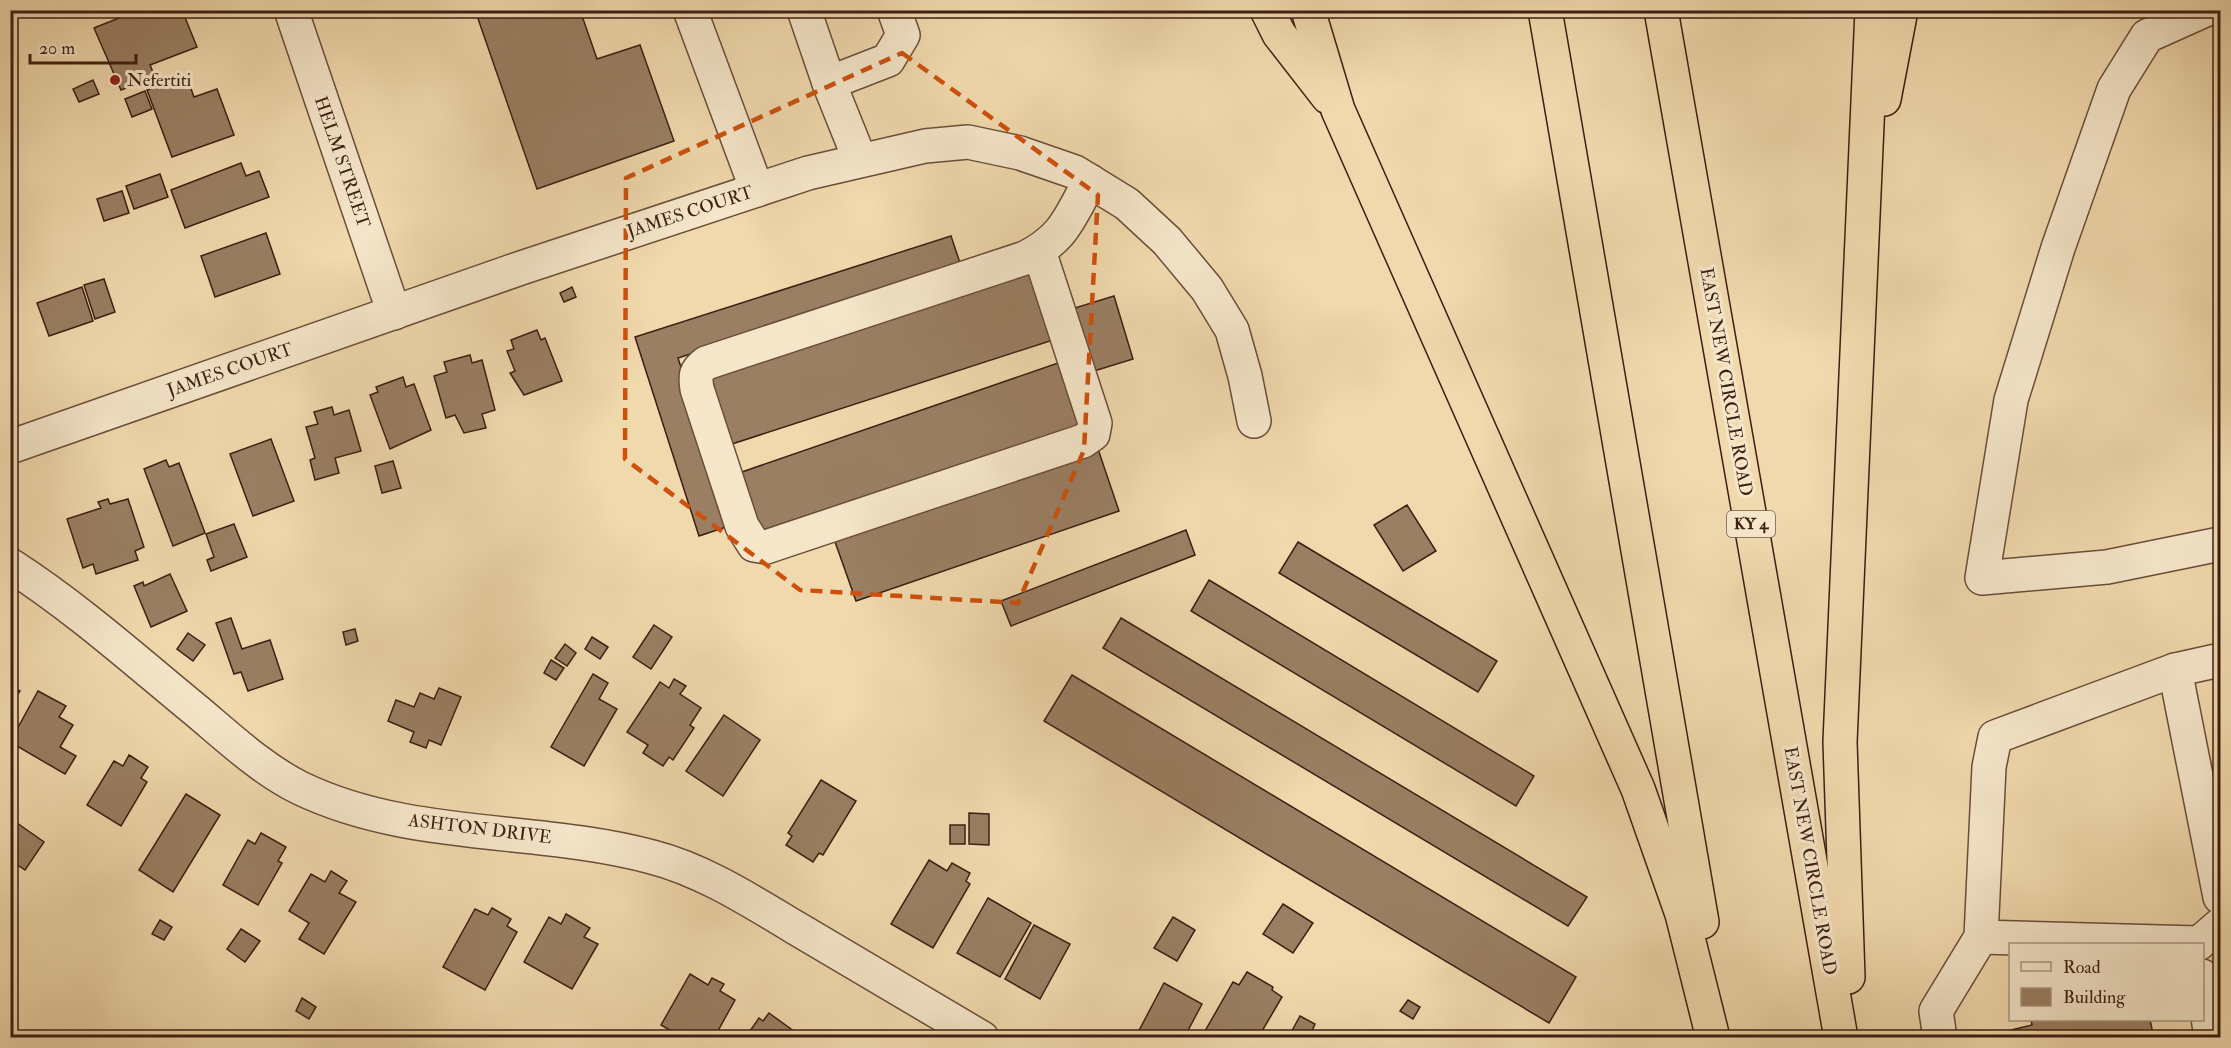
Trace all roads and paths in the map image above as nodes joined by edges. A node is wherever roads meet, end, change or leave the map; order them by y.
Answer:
1 (291, 10) edge
2 (690, 10) edge
3 (804, 10) edge
4 (894, 10) edge
5 (1267, 10) edge
6 (1308, 10) edge
7 (1545, 10) edge
8 (1660, 10) edge
9 (1872, 10) edge
10 (1901, 10) edge
11 (2205, 10) edge
12 (830, 83) junction
13 (1338, 110) junction
14 (860, 160) junction
15 (1090, 181) junction
16 (757, 190) junction
17 (1861, 216) junction
18 (1039, 251) junction
19 (394, 313) junction
20 (1254, 421) dead end
21 (10, 447) edge
22 (2220, 544) edge
23 (10, 565) edge
24 (2220, 660) edge
25 (2175, 670) junction
26 (2220, 897) edge
27 (1981, 937) junction
28 (2205, 937) edge
29 (2204, 990) edge
30 (982, 1038) edge
31 (1713, 1038) edge
32 (1721, 1038) edge
33 (1841, 1038) edge
34 (1850, 1038) edge
35 (1940, 1038) edge
36 (2211, 1038) edge

1 - 19 street, HELM STREET
2 - 16 street
3 - 12 street
4 - 12 street
5 - 13 highway
6 - 13 highway
7 - 32 highway
8 - 33 highway, EAST NEW CIRCLE ROAD / KY 4
9 - 17 highway
10 - 17 highway
11 - 22 street
12 - 14 street
13 - 31 highway
14 - 15 street, JAMES COURT
14 - 16 street, JAMES COURT
15 - 18 street
15 - 20 street, JAMES COURT
16 - 19 street, JAMES COURT
17 - 34 highway
18 - 18 street
19 - 21 street, JAMES COURT
23 - 30 street, ASHTON DRIVE
24 - 25 street
25 - 26 street
25 - 27 street
27 - 28 street
27 - 35 street
29 - 36 street

